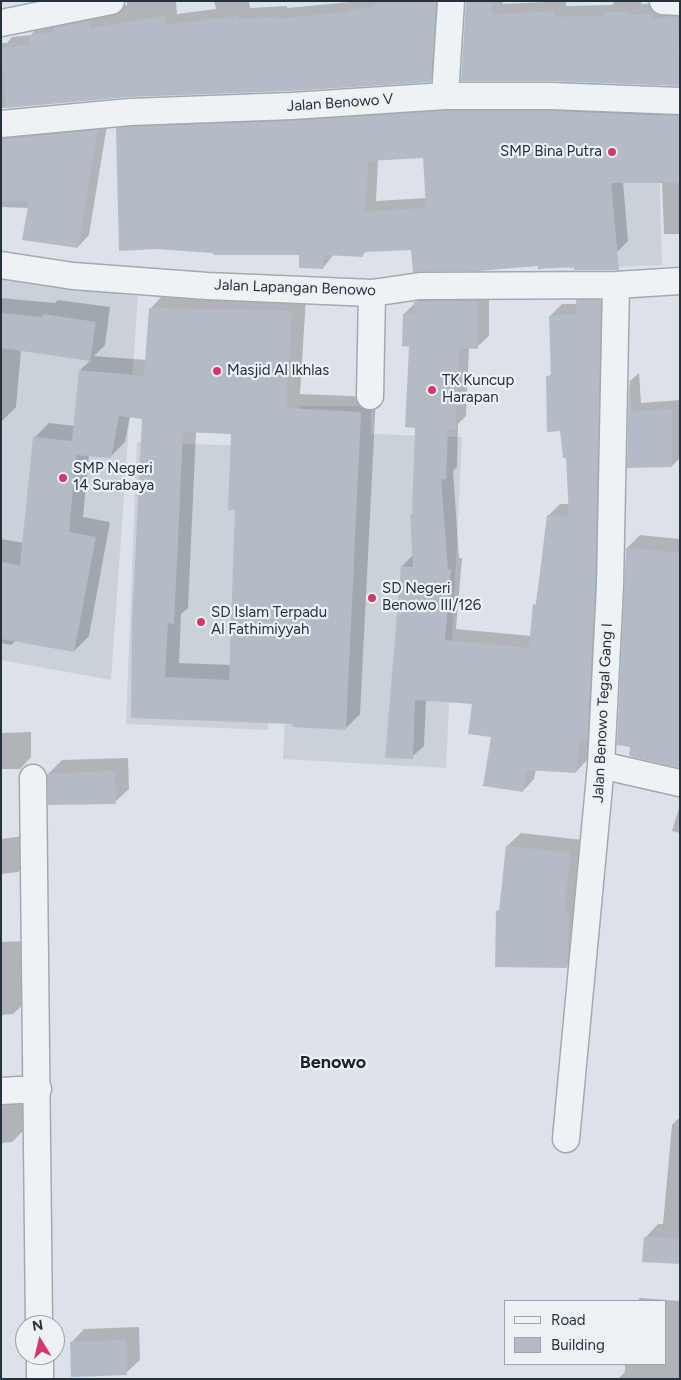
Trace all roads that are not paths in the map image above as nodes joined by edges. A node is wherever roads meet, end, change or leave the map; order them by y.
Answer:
1 (111, 1) edge
2 (451, 1) edge
3 (663, 1) edge
4 (680, 2) edge
5 (1, 23) edge
6 (445, 96) junction
7 (680, 101) edge
8 (1, 124) edge
9 (1, 265) edge
10 (680, 281) edge
11 (616, 285) junction
12 (372, 293) junction
13 (370, 396) dead end
14 (601, 765) junction
15 (34, 778) dead end
16 (680, 783) edge
17 (38, 1089) junction
18 (1, 1090) edge
19 (566, 1139) dead end
20 (40, 1315) edge
21 (40, 1365) edge
22 (40, 1379) edge

1 - 5 street
2 - 6 street
3 - 4 street
6 - 7 street, Jalan Benowo V
6 - 8 street, Jalan Benowo V
9 - 12 street, Jalan Lapangan Benowo
10 - 11 street, Jalan Lapangan Benowo
11 - 12 street, Jalan Lapangan Benowo
11 - 14 street, Jalan Benowo Tegal Gang I
12 - 13 street
14 - 16 street
14 - 19 street, Jalan Benowo Tegal Gang I
15 - 17 street
17 - 18 street
17 - 20 street
21 - 22 street

